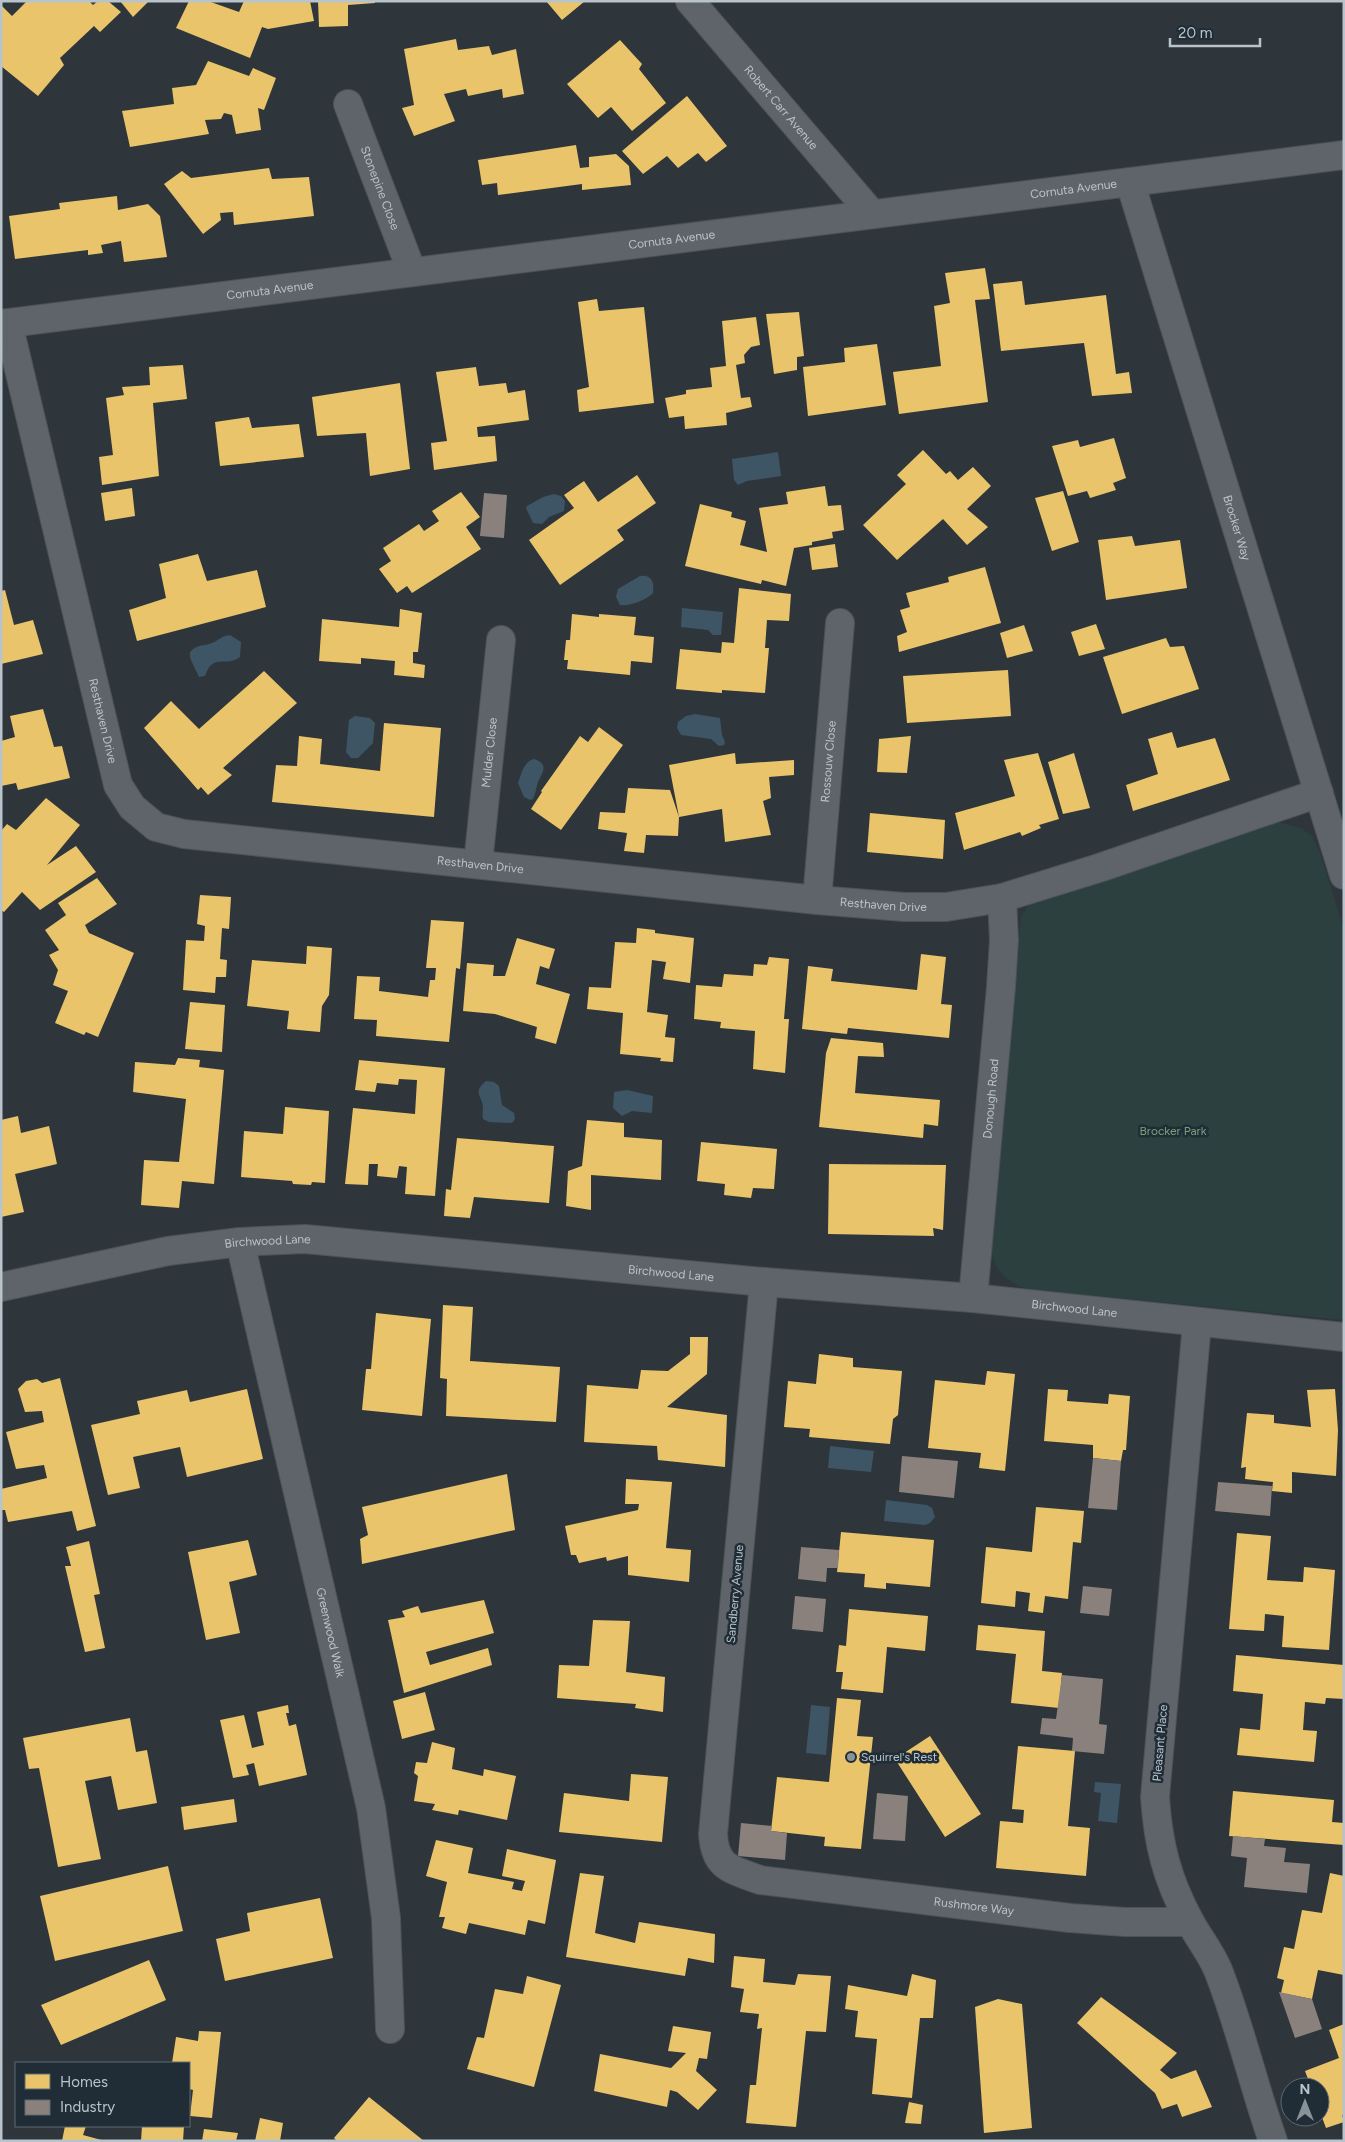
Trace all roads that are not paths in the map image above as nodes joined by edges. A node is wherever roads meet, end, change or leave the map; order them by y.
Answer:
1 (690, 1) edge
2 (348, 104) dead end
3 (1344, 155) edge
4 (1130, 182) junction
5 (872, 214) junction
6 (412, 272) junction
7 (4, 323) edge
8 (840, 623) dead end
9 (501, 640) dead end
10 (1319, 793) junction
11 (478, 864) junction
12 (1344, 876) edge
13 (1002, 898) junction
14 (817, 900) junction
15 (240, 1242) junction
16 (764, 1282) junction
17 (1, 1287) edge
18 (974, 1298) junction
19 (1197, 1323) junction
20 (1344, 1337) edge
21 (760, 1880) joint
22 (1190, 1922) junction
23 (390, 2029) dead end
24 (1273, 2141) edge

1 - 5 street, Robert Carr Avenue
2 - 6 street, Stonepine Close
3 - 4 street, Cornuta Avenue
4 - 5 street, Cornuta Avenue
4 - 10 street, Brocker Way
5 - 6 street, Cornuta Avenue
6 - 7 street, Cornuta Avenue
7 - 11 street, Resthaven Drive
8 - 14 street, Rossouw Close
9 - 11 street, Mulder Close
10 - 12 street, Brocker Way
10 - 13 street, Resthaven Drive
11 - 14 street, Resthaven Drive
13 - 14 street, Resthaven Drive
13 - 18 street, Donough Road
15 - 16 street, Birchwood Lane
15 - 17 street, Birchwood Lane
15 - 23 street, Greenwood Walk
16 - 18 street, Birchwood Lane
16 - 21 street, Sandberry Avenue
18 - 19 street, Birchwood Lane
19 - 20 street, Birchwood Lane
19 - 22 street, Pleasant Place
21 - 22 street, Rushmore Way
22 - 24 street, Pleasant Place

